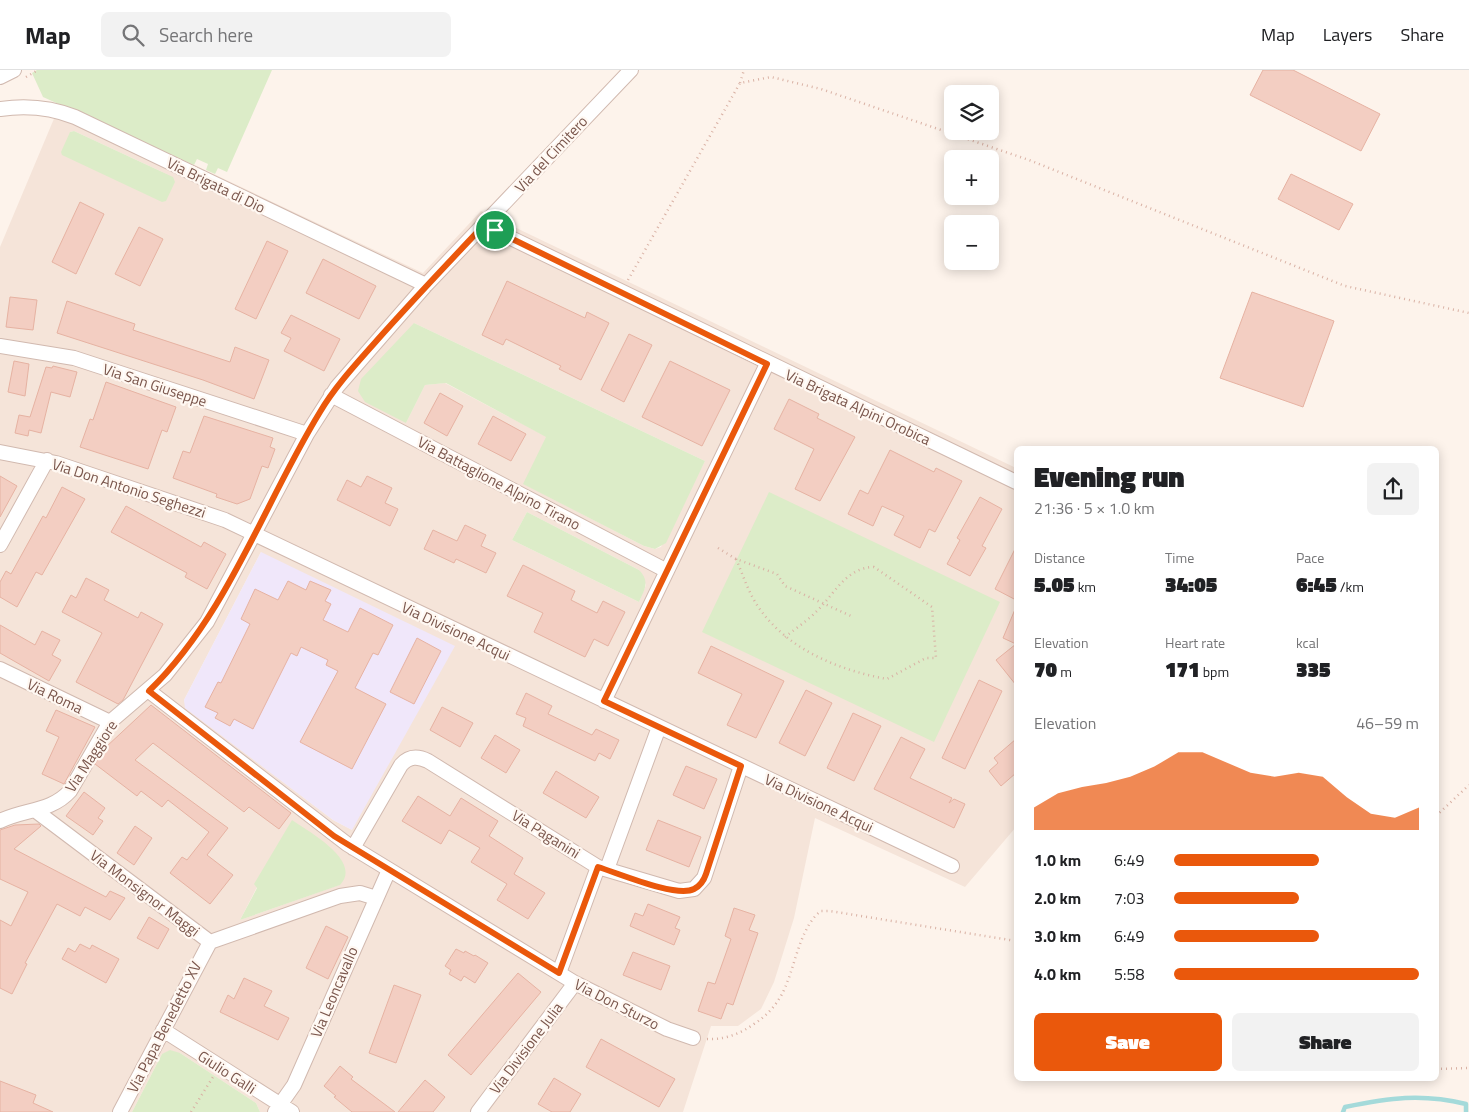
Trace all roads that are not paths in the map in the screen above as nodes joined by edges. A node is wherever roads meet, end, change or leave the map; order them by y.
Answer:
1 (14, 70) edge
2 (632, 70) edge
3 (0, 77) edge
4 (0, 109) edge
5 (484, 225) junction
6 (426, 285) junction
7 (0, 346) edge
8 (767, 364) junction
9 (331, 395) junction
10 (307, 434) junction
11 (0, 452) edge
12 (47, 460) junction
13 (1014, 481) edge
14 (254, 534) junction
15 (0, 545) edge
16 (667, 571) junction
17 (0, 669) edge
18 (149, 691) junction
19 (604, 701) junction
20 (110, 722) junction
21 (659, 727) junction
22 (741, 766) junction
23 (36, 811) junction
24 (0, 821) edge
25 (353, 848) junction
26 (952, 866) dead end
27 (603, 868) junction
28 (389, 870) junction
29 (376, 898) junction
30 (210, 942) junction
31 (559, 973) junction
32 (575, 983) junction
33 (163, 1030) junction
34 (693, 1038) road end
35 (277, 1108) edge
36 (120, 1112) edge
37 (292, 1112) edge
38 (478, 1112) edge

1 - 3 street
2 - 5 street, Via del Cimitero
4 - 6 street, Via Brigata di Dio
5 - 6 street, Via del Cimitero
5 - 8 street, Via Brigata Alpini Orobica
6 - 9 street, Via del Cimitero
7 - 10 street, Via San Giuseppe
8 - 13 street, Via Brigata Alpini Orobica
8 - 16 street
9 - 10 street, Via del Cimitero
9 - 16 street, Via Battaglione Alpino Tirano
10 - 14 street, Via del Cimitero
11 - 12 street, Via Don Antonio Seghezzi
12 - 14 street, Via Don Antonio Seghezzi
12 - 15 street
14 - 18 street, Via Maggiore
14 - 19 street, Via Divisione Acqui
16 - 19 street
17 - 20 street, Via Roma
18 - 20 street, Via Maggiore
18 - 25 street, Via Don Sturzo
19 - 21 street, Via Divisione Acqui
20 - 23 street, Via Maggiore
21 - 22 street, Via Divisione Acqui
21 - 27 street
22 - 26 street, Via Divisione Acqui
22 - 27 street, Via Paganini
23 - 24 street, Via Maggiore
23 - 30 street, Via Monsignor Maggi
25 - 27 street, Via Paganini
25 - 28 street, Via Don Sturzo
27 - 31 street
28 - 29 street, Via Leoncavallo
28 - 31 street, Via Don Sturzo
29 - 30 street, Via Monsignor Maggi
29 - 35 street, Via Leoncavallo
30 - 33 street, Via Papa Benedetto XV
31 - 32 street, Via Don Sturzo
32 - 34 street, Via Don Sturzo
32 - 38 street, Via Divisione Julia
33 - 35 street, Giulio Galli
33 - 36 street, Via Papa Benedetto XV
35 - 37 street, Giulio Galli

